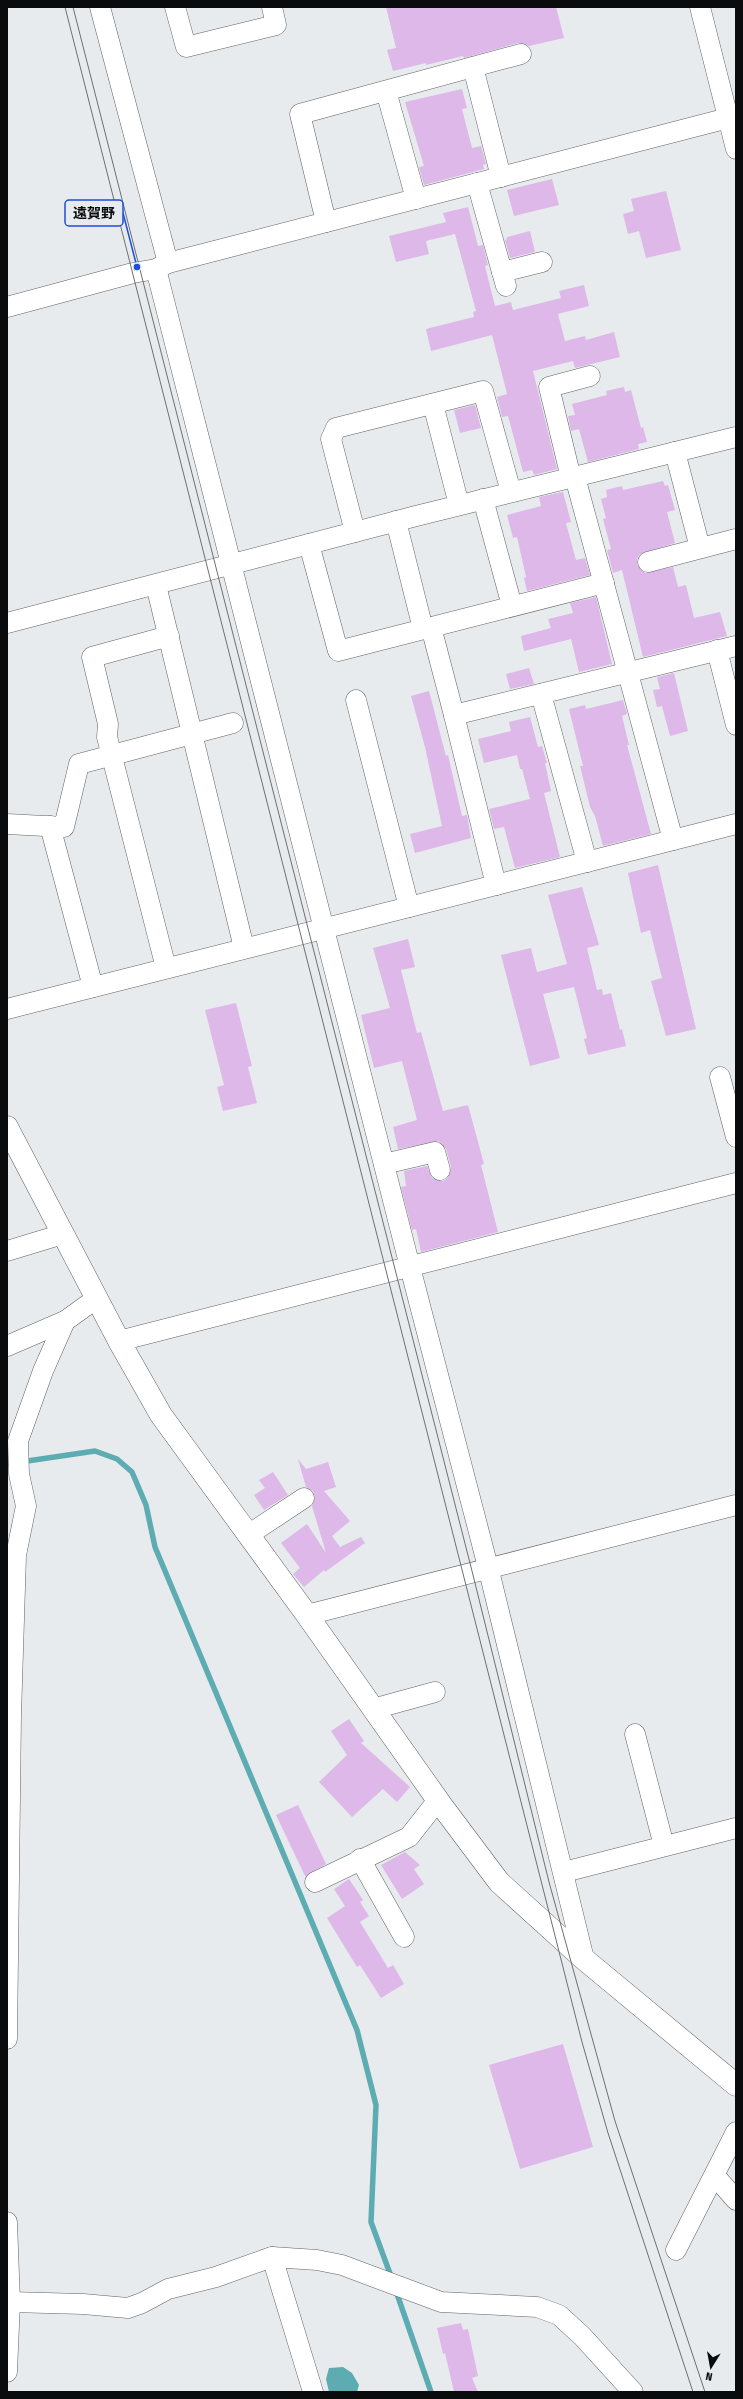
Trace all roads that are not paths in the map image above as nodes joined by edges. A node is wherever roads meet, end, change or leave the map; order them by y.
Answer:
1 (100, 7) edge
2 (175, 7) edge
3 (272, 7) edge
4 (700, 7) edge
5 (521, 54) dead end
6 (473, 67) junction
7 (386, 91) junction
8 (732, 117) edge
9 (736, 149) edge
10 (501, 177) junction
11 (478, 183) junction
12 (416, 199) junction
13 (326, 222) junction
14 (542, 262) dead end
15 (162, 266) junction
16 (7, 307) edge
17 (590, 376) dead end
18 (433, 404) junction
19 (736, 437) edge
20 (675, 452) junction
21 (573, 477) junction
22 (511, 492) junction
23 (483, 499) junction
24 (459, 505) junction
25 (396, 521) junction
26 (356, 532) junction
27 (736, 539) edge
28 (308, 544) junction
29 (700, 548) junction
30 (648, 562) dead end
31 (233, 564) junction
32 (604, 583) junction
33 (156, 584) junction
34 (512, 606) junction
35 (7, 623) edge
36 (427, 628) junction
37 (169, 636) junction
38 (736, 646) edge
39 (717, 650) junction
40 (628, 672) junction
41 (541, 694) junction
42 (356, 700) dead end
43 (454, 715) junction
44 (233, 723) dead end
45 (736, 725) edge
46 (192, 734) junction
47 (112, 754) junction
48 (7, 824) edge
49 (736, 824) edge
50 (50, 826) junction
51 (673, 840) junction
52 (587, 862) junction
53 (496, 885) junction
54 (409, 907) junction
55 (324, 928) junction
56 (244, 948) junction
57 (166, 968) junction
58 (93, 987) junction
59 (7, 1009) edge
60 (720, 1077) dead end
61 (7, 1127) edge
62 (736, 1137) edge
63 (384, 1164) junction
64 (440, 1170) dead end
65 (736, 1183) edge
66 (63, 1234) junction
67 (7, 1251) edge
68 (410, 1267) junction
69 (97, 1298) junction
70 (65, 1321) junction
71 (119, 1341) junction
72 (7, 1346) edge
73 (16, 1470) edge
74 (304, 1498) dead end
75 (736, 1505) edge
76 (248, 1535) junction
77 (488, 1567) junction
78 (307, 1615) junction
79 (435, 1692) dead end
80 (373, 1709) junction
81 (634, 1734) dead end
82 (438, 1800) junction
83 (736, 1828) edge
84 (664, 1846) junction
85 (360, 1859) junction
86 (564, 1872) junction
87 (315, 1882) dead end
88 (404, 1937) dead end
89 (584, 1959) junction
90 (7, 2038) edge
91 (736, 2085) edge
92 (736, 2132) edge
93 (715, 2176) junction
94 (736, 2200) edge
95 (7, 2222) edge
96 (676, 2250) dead end
97 (272, 2257) junction
98 (10, 2302) junction
99 (8, 2346) edge
100 (7, 2372) edge
101 (313, 2392) edge
102 (633, 2392) edge

1 - 15 street
2 - 3 street
4 - 8 street
5 - 6 street
6 - 7 street
6 - 10 street
7 - 12 street
7 - 13 street
8 - 9 street
8 - 10 street
10 - 11 street
11 - 12 street
11 - 14 street
12 - 13 street
13 - 15 street
15 - 16 street
15 - 31 street
17 - 21 street
18 - 22 street
18 - 24 street
18 - 26 street
19 - 20 street
20 - 21 street
20 - 29 street
21 - 22 street
21 - 32 street
22 - 23 street
23 - 24 street
23 - 34 street
24 - 25 street
25 - 26 street
25 - 36 street
26 - 28 street
27 - 29 street
28 - 31 street
28 - 36 street
29 - 30 street
31 - 33 street
31 - 55 street
32 - 34 street
32 - 40 street
33 - 35 street
33 - 37 street
34 - 36 street
36 - 43 street
37 - 46 street
37 - 47 street
38 - 39 street
39 - 40 street
39 - 45 street
40 - 41 street
40 - 51 street
41 - 43 street
41 - 52 street
42 - 54 street
43 - 53 street
44 - 46 street
46 - 47 street
46 - 56 street
47 - 50 street
47 - 57 street
48 - 50 street
49 - 51 street
50 - 58 street
51 - 52 street
52 - 53 street
53 - 54 street
54 - 55 street
55 - 56 street
55 - 63 street
56 - 57 street
57 - 58 street
58 - 59 street
60 - 62 street
61 - 66 street
63 - 64 street
63 - 68 street
65 - 68 street
66 - 67 street
66 - 69 street
68 - 71 street
68 - 77 street
69 - 70 street
69 - 71 street
70 - 72 street
70 - 73 street
71 - 76 street
73 - 90 street
74 - 76 street
75 - 77 street
76 - 78 street
77 - 78 street
77 - 86 street
78 - 80 street
79 - 80 street
80 - 82 street
81 - 84 street
82 - 85 street
82 - 89 street
83 - 84 street
84 - 86 street
85 - 87 street
85 - 88 street
86 - 89 street
89 - 91 street
92 - 93 street
93 - 94 street
93 - 96 street
95 - 98 street
97 - 98 street
97 - 101 street
97 - 102 street
98 - 99 street
99 - 100 street

